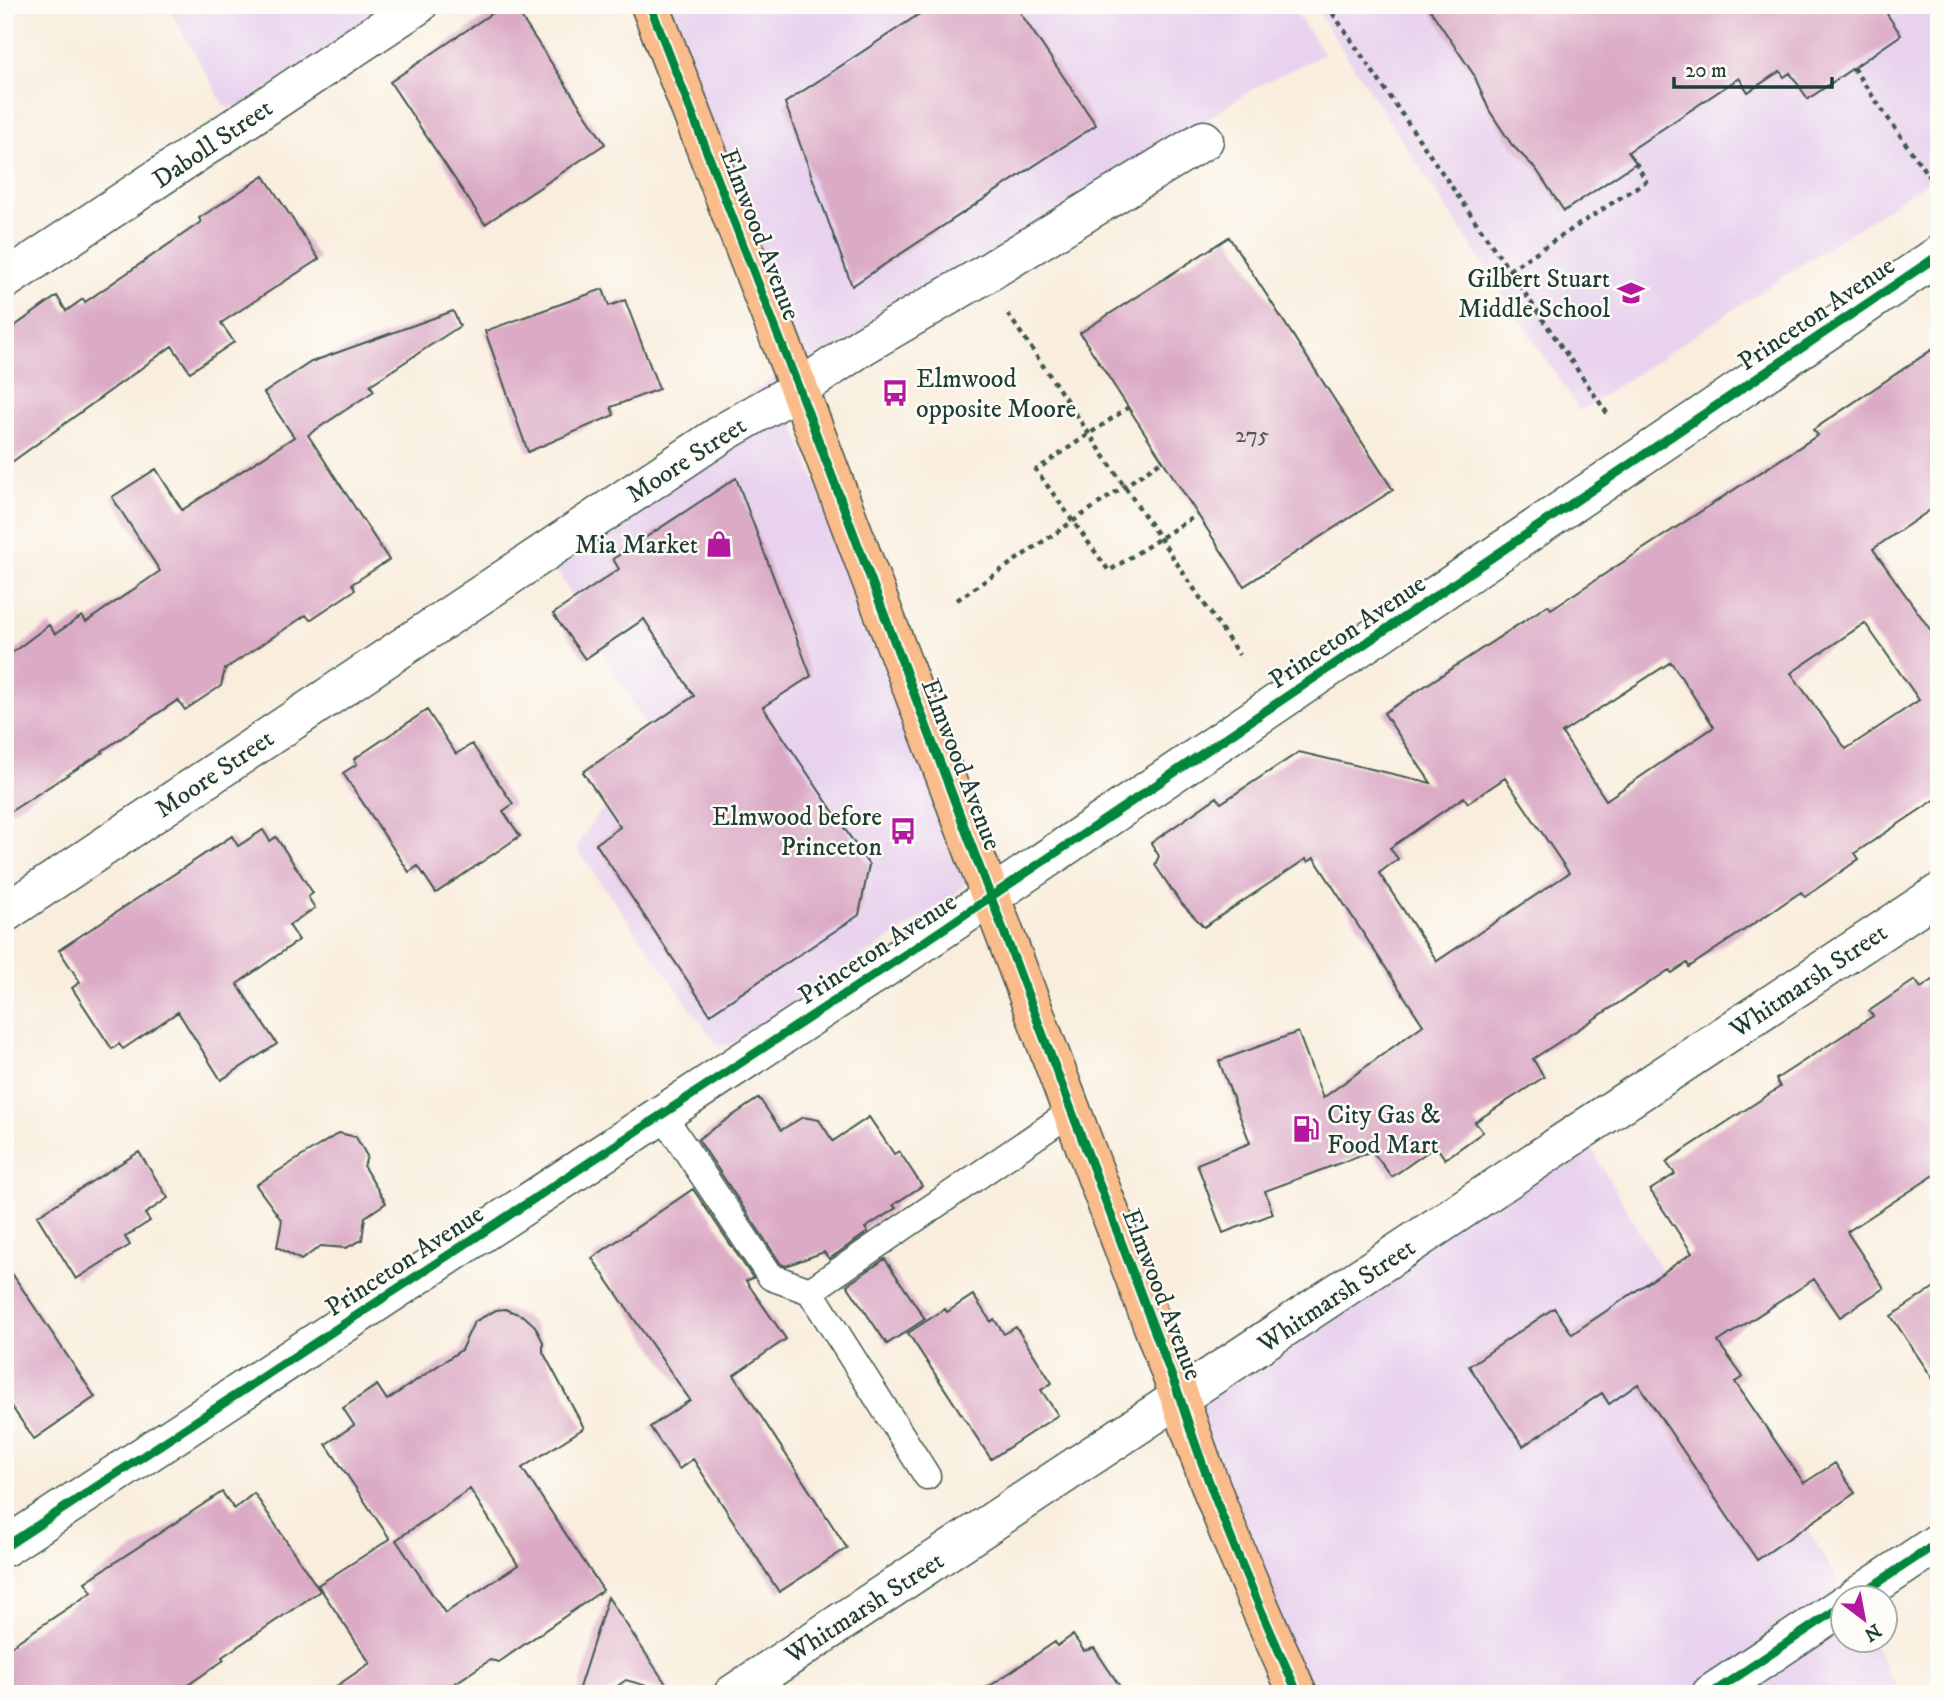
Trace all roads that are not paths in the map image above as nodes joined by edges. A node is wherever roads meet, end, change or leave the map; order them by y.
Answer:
1 (418, 5) edge
2 (650, 5) edge
3 (1204, 140) dead end
4 (1939, 255) edge
5 (5, 281) edge
6 (799, 388) junction
7 (1939, 893) edge
8 (990, 898) junction
9 (5, 913) edge
10 (1071, 1112) junction
11 (662, 1114) junction
12 (810, 1291) junction
13 (1180, 1398) junction
14 (927, 1476) dead end
15 (1939, 1542) edge
16 (5, 1547) edge
17 (1876, 1584) edge
18 (1828, 1616) edge
19 (733, 1694) edge
20 (1298, 1694) edge
21 (1711, 1694) edge

1 - 5 street, Daboll Street
2 - 6 main road, Elmwood Avenue
3 - 6 street, Moore Street
4 - 8 street, Princeton Avenue
6 - 8 main road, Elmwood Avenue
6 - 9 street, Moore Street
7 - 13 street, Whitmarsh Street
8 - 10 main road, Elmwood Avenue
8 - 11 street, Princeton Avenue
10 - 12 lane
10 - 13 main road, Elmwood Avenue
11 - 12 lane
11 - 16 street, Princeton Avenue
12 - 14 lane
13 - 19 street, Whitmarsh Street
13 - 20 main road, Elmwood Avenue
15 - 17 street
18 - 21 street

